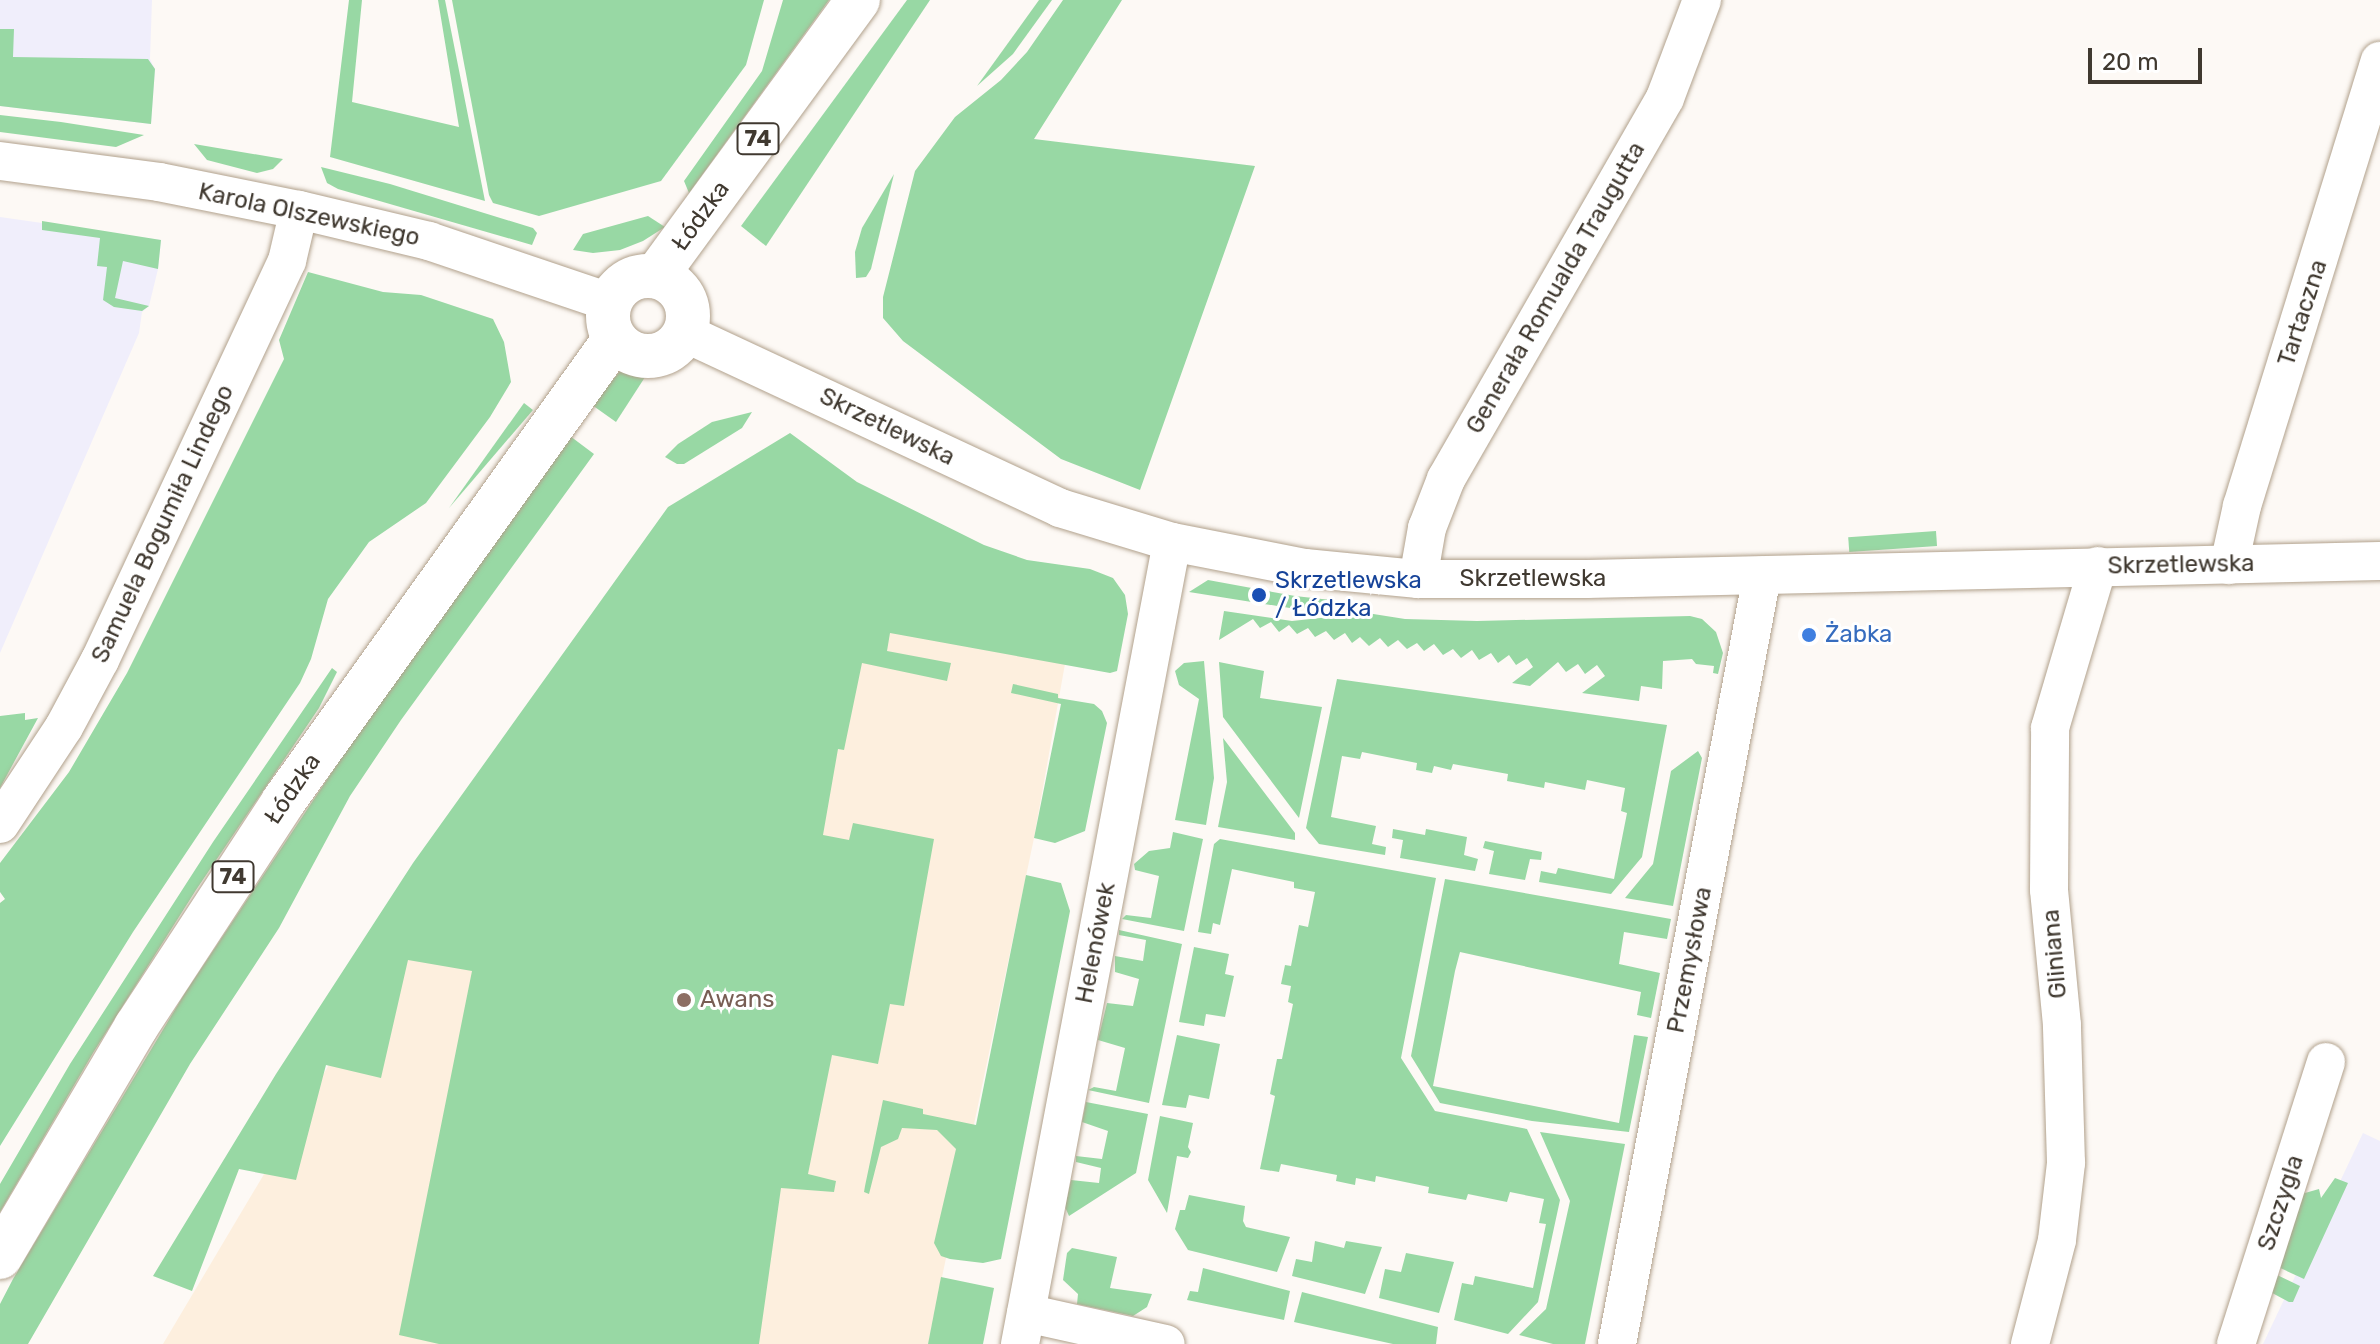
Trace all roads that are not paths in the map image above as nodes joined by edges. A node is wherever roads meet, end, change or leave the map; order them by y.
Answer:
1 (858, 0) edge
2 (1702, 0) edge
3 (2380, 61) edge
4 (0, 161) edge
5 (299, 210) junction
6 (656, 276) junction
7 (612, 321) junction
8 (685, 333) junction
9 (1172, 542) junction
10 (2380, 561) edge
11 (2229, 565) junction
12 (2098, 566) junction
13 (1762, 576) junction
14 (1418, 579) junction
15 (0, 824) edge
16 (2326, 1062) dead end
17 (0, 1257) edge
18 (1023, 1329) edge
19 (1166, 1344) edge
20 (1617, 1344) edge
21 (2030, 1344) edge
22 (2236, 1344) edge

1 - 6 main road, Łódzka / 74
2 - 14 street, Generała Romualda Traugutta
3 - 11 street, Tartaczna
4 - 5 street, Karola Olszewskiego
5 - 7 street, Karola Olszewskiego
5 - 15 street, Samuela Bogumiła Lindego
6 - 7 main road, 74
6 - 8 main road
7 - 8 main road
7 - 17 main road, Łódzka / 74
8 - 9 street, Skrzetlewska
9 - 14 street, Skrzetlewska
9 - 18 street, Helenówek
10 - 11 street, Skrzetlewska
11 - 12 street, Skrzetlewska
12 - 13 street, Skrzetlewska
12 - 21 street, Gliniana
13 - 14 street, Skrzetlewska
13 - 20 street, Przemysłowa
16 - 22 street, Szczygla
18 - 19 street

